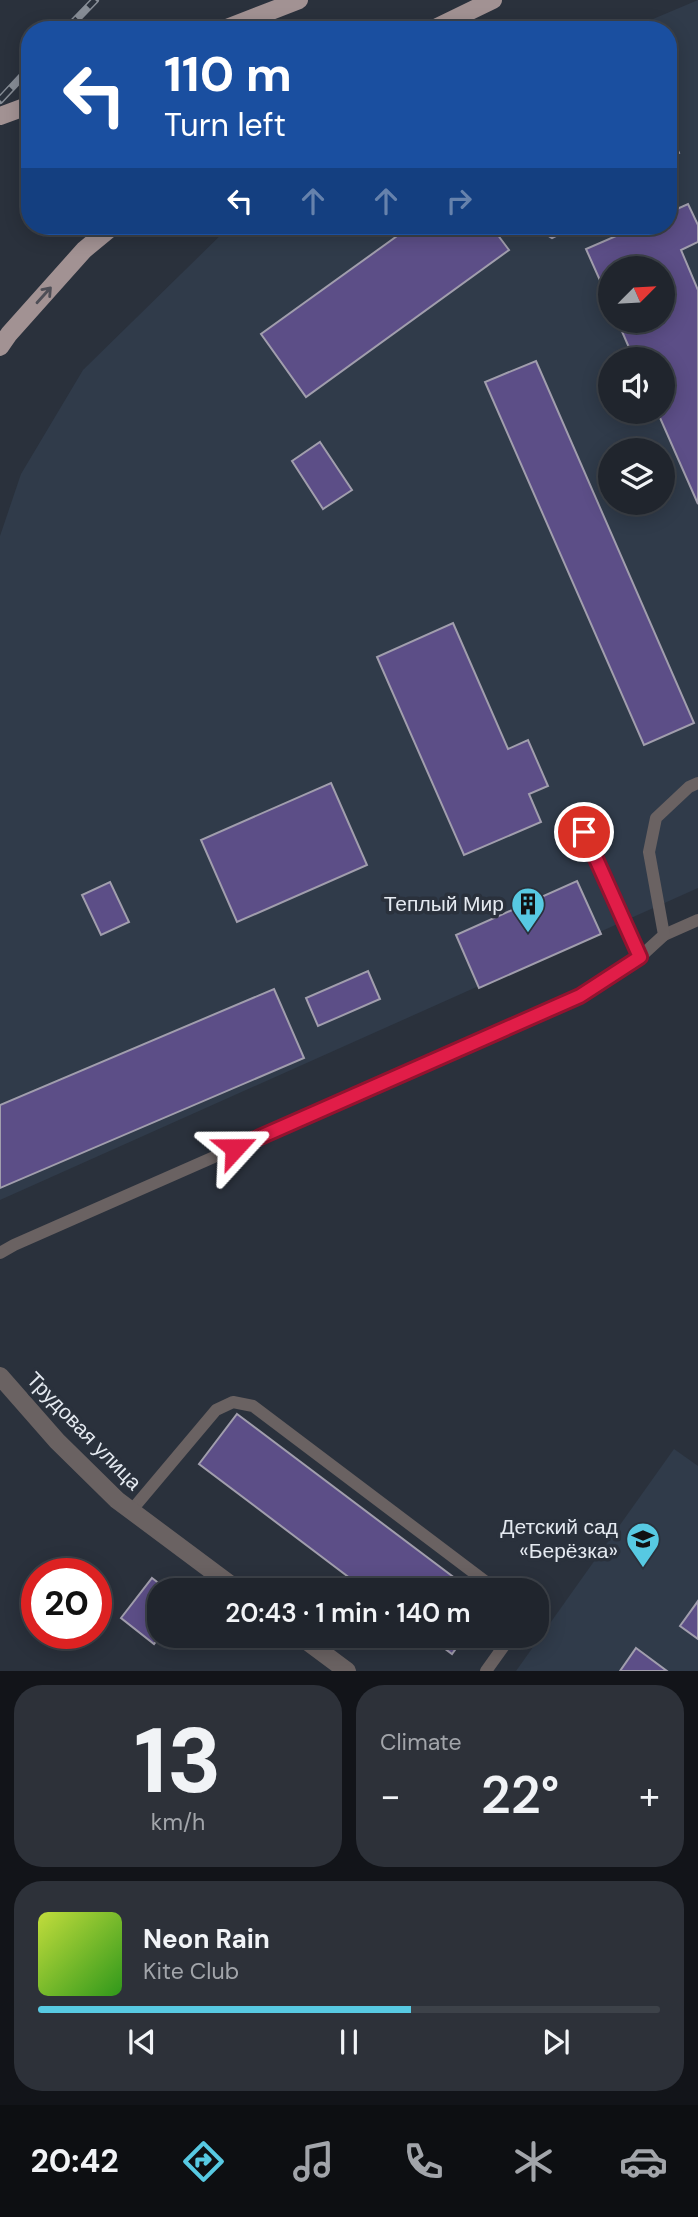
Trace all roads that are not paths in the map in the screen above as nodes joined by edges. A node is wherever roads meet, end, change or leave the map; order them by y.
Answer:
1 (299, 0) edge
2 (493, 0) edge
3 (245, 21) edge
4 (450, 21) edge
5 (21, 108) edge
6 (0, 116) edge
7 (102, 235) edge
8 (0, 347) edge
9 (698, 783) edge
10 (584, 832) dead end
11 (698, 920) edge
12 (664, 935) junction
13 (640, 957) junction
14 (0, 1253) edge
15 (0, 1376) edge
16 (131, 1511) junction
17 (221, 1578) edge
18 (481, 1578) edge
19 (316, 1648) edge
20 (502, 1648) edge
21 (347, 1671) edge
22 (486, 1671) edge

1 - 3 main road
2 - 4 main road
5 - 6 main road
8 -> 7 main road
9 - 12 lane
10 - 13 lane
11 - 12 lane
12 - 13 lane
13 - 14 lane
15 - 16 street, Трудовая улица
16 - 17 street, Трудовая улица
16 - 18 lane
19 - 21 street
20 - 22 lane

